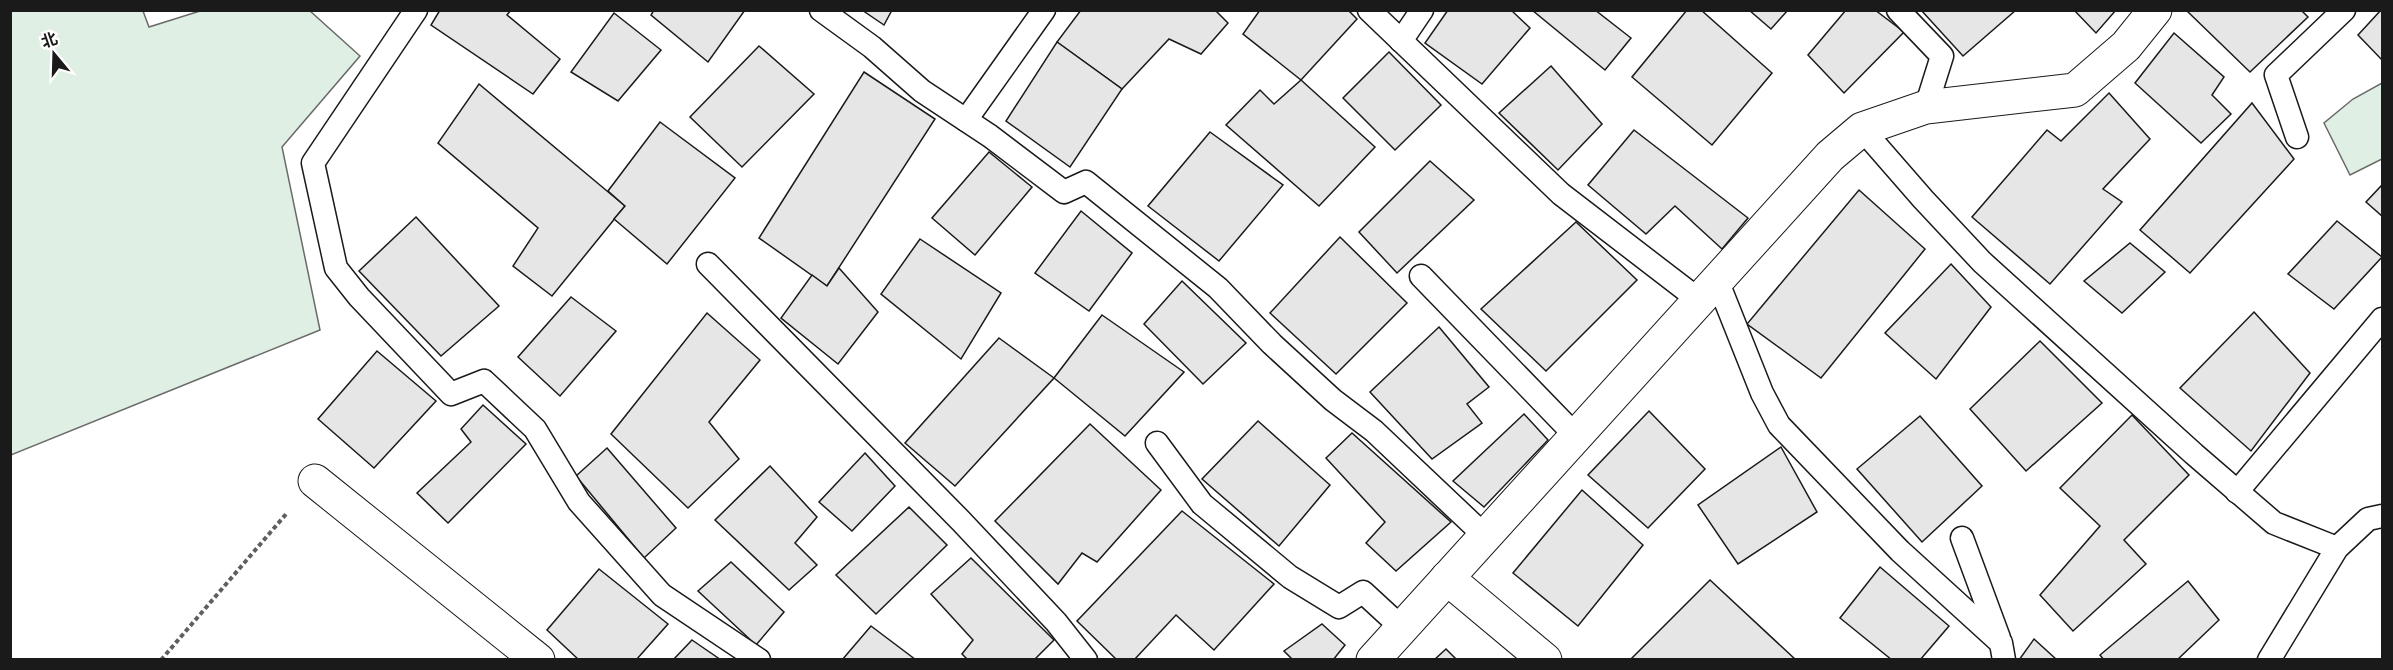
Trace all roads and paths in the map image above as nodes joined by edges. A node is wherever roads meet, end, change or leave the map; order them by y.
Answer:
1 (416, 10) edge
2 (821, 10) edge
3 (1044, 10) edge
4 (1369, 10) edge
5 (1422, 10) edge
6 (1898, 10) edge
7 (2154, 10) edge
8 (2344, 10) edge
9 (1401, 41) junction
10 (1926, 108) junction
11 (966, 120) junction
12 (1862, 129) junction
13 (2297, 137) dead end
14 (708, 264) dead end
15 (1421, 276) dead end
16 (1708, 290) junction
17 (2382, 319) edge
18 (1576, 436) junction
19 (1157, 443) dead end
20 (315, 481) joint
21 (2237, 492) junction
22 (2382, 516) edge
23 (1485, 536) junction
24 (1962, 538) dead end
25 (2337, 548) junction
26 (1447, 578) junction
27 (1402, 628) junction
28 (2002, 651) edge
29 (161, 660) edge
30 (538, 660) edge
31 (759, 660) edge
32 (1086, 660) edge
33 (1373, 660) edge
34 (1545, 660) edge
35 (2269, 660) edge

1 - 31 lane
2 - 11 lane
3 - 11 lane
4 - 9 lane
5 - 9 lane
6 - 10 lane
7 - 10 street
8 - 13 lane
9 - 16 lane
10 - 12 street
11 - 23 lane
12 - 16 street
12 - 21 lane
14 - 32 lane
15 - 18 lane
16 - 18 street
16 - 28 lane
17 - 21 lane
18 - 23 street
19 - 27 lane
20 - 29 path
20 - 30 street
21 - 25 lane
22 - 25 lane
23 - 26 street
24 - 28 lane
25 - 35 lane
26 - 27 street
26 - 34 street
27 - 33 street

